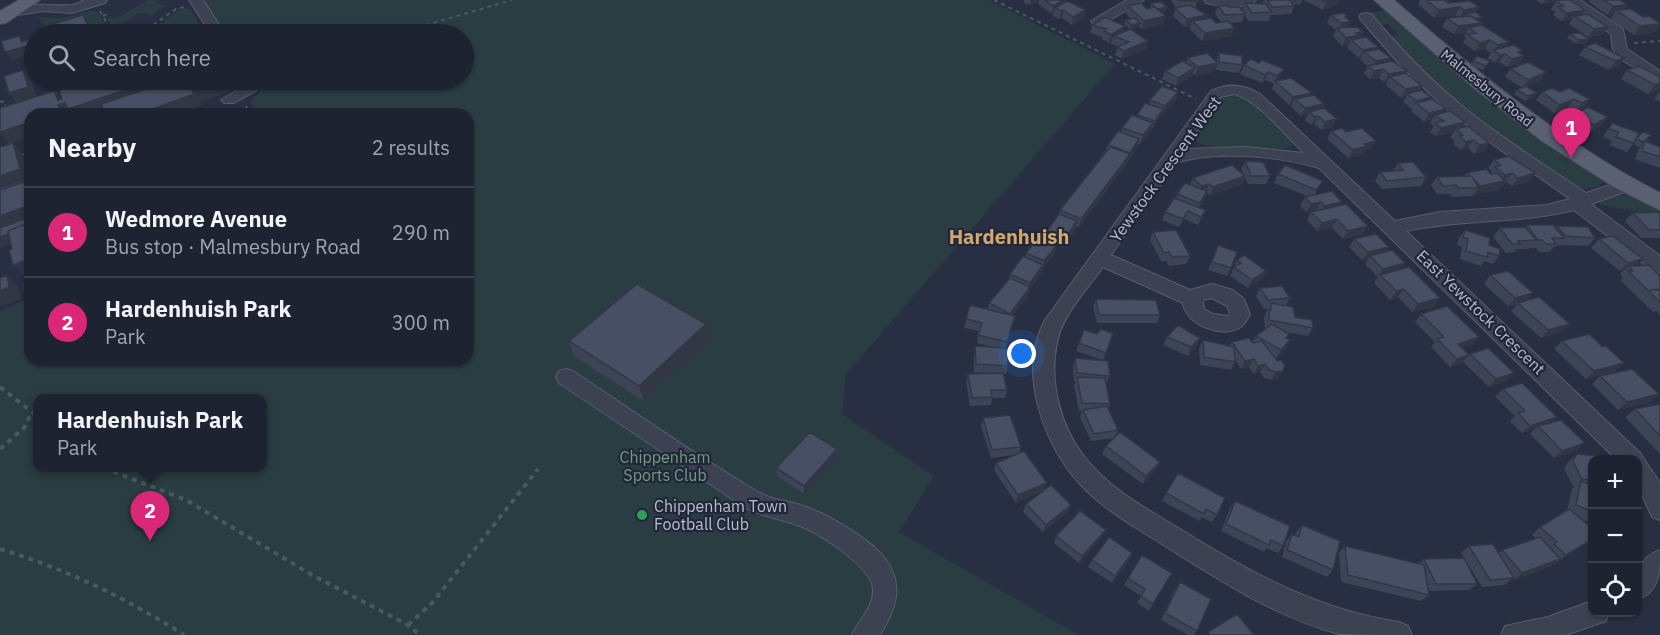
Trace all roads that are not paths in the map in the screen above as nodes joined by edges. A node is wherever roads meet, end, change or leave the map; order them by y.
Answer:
1 (1137, 0) edge
2 (1211, 0) edge
3 (1249, 0) edge
4 (1383, 0) edge
5 (1572, 0) edge
6 (197, 1) edge
7 (38, 2) edge
8 (96, 2) edge
9 (6, 15) edge
10 (1366, 17) dead end
11 (1098, 21) edge
12 (212, 24) edge
13 (1660, 76) edge
14 (1235, 89) joint
15 (249, 90) edge
16 (229, 100) dead end
17 (1171, 159) junction
18 (1329, 166) junction
19 (1627, 185) junction
20 (1580, 202) junction
21 (1660, 202) edge
22 (1393, 228) junction
23 (1101, 258) junction
24 (1660, 266) edge
25 (1193, 299) dead end
26 (566, 377) dead end
27 (1628, 455) edge
28 (1642, 474) edge
29 (1660, 510) edge
30 (1660, 561) edge
31 (1642, 583) edge
32 (1588, 615) edge
33 (1338, 627) edge
34 (866, 635) edge
35 (1399, 635) edge
36 (1514, 635) edge

1 - 11 street
2 - 3 street
4 - 19 main road, Malmesbury Road
5 - 13 street
6 - 12 street
7 - 8 street
7 - 9 main road
10 - 20 street, Malmesbury Road
14 - 17 street, Yewstock Crescent West
14 - 18 street, East Yewstock Crescent
15 - 16 street
17 - 18 street, East Yewstock Crescent
17 - 23 street, Yewstock Crescent West
18 - 22 street, East Yewstock Crescent
19 - 20 street
19 - 21 main road, Malmesbury Road
20 - 22 street
20 - 24 street, Malmesbury Road
22 - 27 street, East Yewstock Crescent
23 - 25 street, Yewstock Crescent West
23 - 33 street, Yewstock Crescent West
26 - 34 street
28 - 29 street
30 - 31 street
32 - 36 street
33 - 35 street

